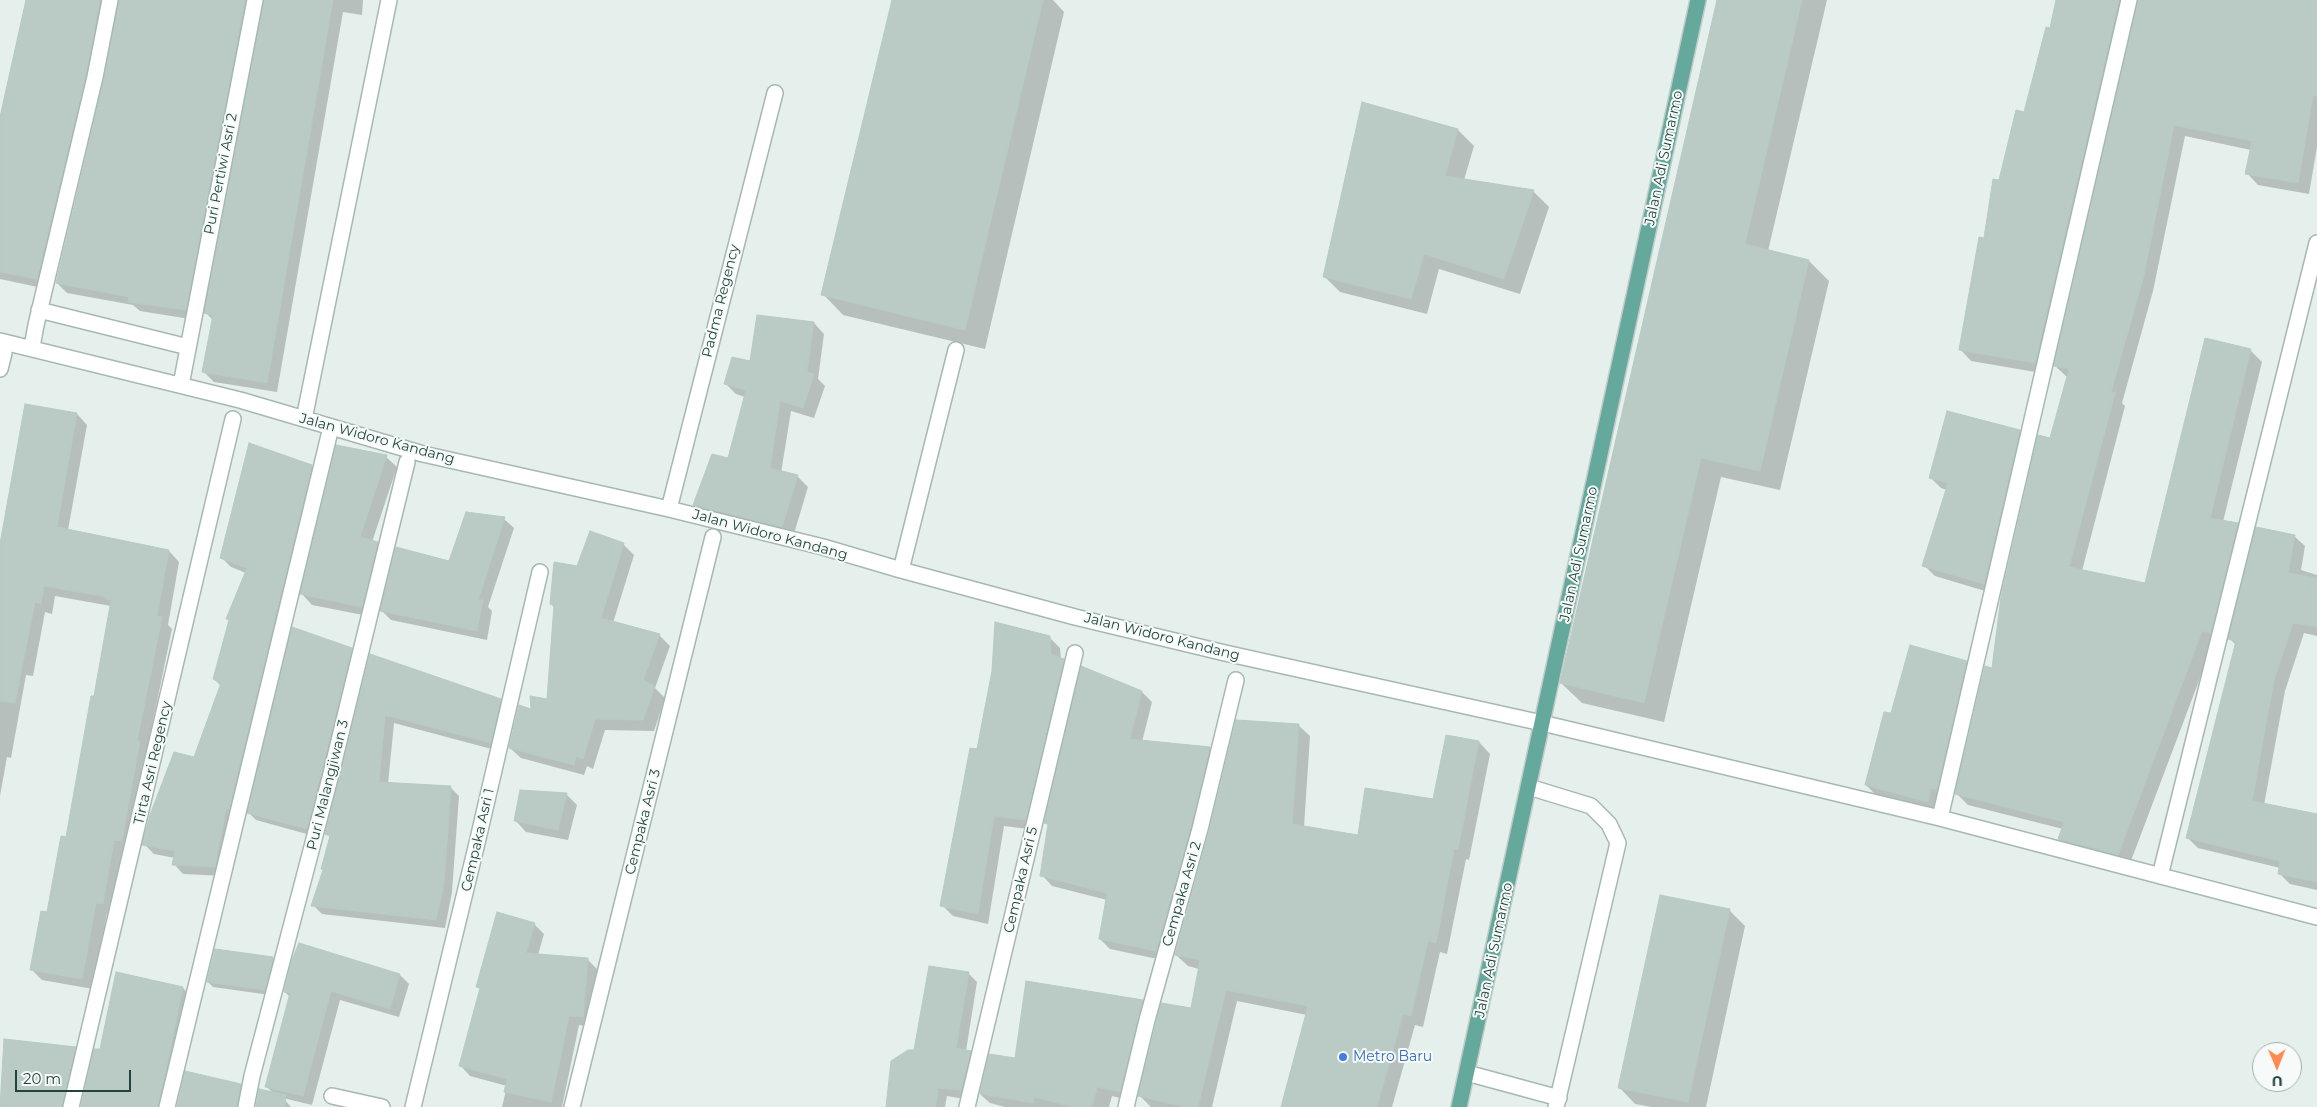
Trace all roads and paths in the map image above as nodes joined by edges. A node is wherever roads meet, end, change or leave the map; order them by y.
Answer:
1 (110, 0) edge
2 (254, 0) edge
3 (389, 0) edge
4 (1698, 0) edge
5 (2129, 0) edge
6 (775, 93) dead end
7 (2317, 243) edge
8 (39, 310) junction
9 (2, 347) edge
10 (32, 347) junction
11 (188, 347) junction
12 (956, 350) dead end
13 (0, 369) edge
14 (180, 385) junction
15 (233, 419) dead end
16 (304, 420) junction
17 (331, 427) junction
18 (407, 462) dead end
19 (669, 509) junction
20 (713, 537) dead end
21 (901, 570) junction
22 (540, 572) dead end
23 (1074, 653) dead end
24 (1236, 680) dead end
25 (1542, 723) junction
26 (1529, 787) junction
27 (1940, 818) junction
28 (2160, 876) junction
29 (2317, 917) edge
30 (1467, 1073) junction
31 (332, 1096) dead end
32 (1557, 1102) edge
33 (71, 1107) edge
34 (167, 1107) edge
35 (246, 1107) edge
36 (382, 1107) edge
37 (413, 1107) edge
38 (572, 1107) edge
39 (967, 1107) edge
40 (1126, 1107) edge
41 (1459, 1107) edge

1 - 8 street
2 - 11 street, Puri Pertiwi Asri 2
3 - 16 street
4 - 25 main road, Jalan Adi Sumarmo
5 - 27 street
6 - 19 street, Padma Regency
7 - 28 street
8 - 10 street
8 - 11 street
9 - 10 street, Jalan Widoro Kandang
9 - 13 street
10 - 14 street, Jalan Widoro Kandang
11 - 14 street, Puri Pertiwi Asri 2
12 - 21 street
14 - 16 street, Jalan Widoro Kandang
15 - 33 street, Tirta Asri Regency
16 - 17 street, Jalan Widoro Kandang
17 - 19 street, Jalan Widoro Kandang
17 - 34 street
18 - 35 street, Puri Malangjiwan 3
19 - 21 street, Jalan Widoro Kandang
20 - 38 street, Cempaka Asri 3
21 - 25 street, Jalan Widoro Kandang
22 - 37 street, Cempaka Asri 1
23 - 39 street, Cempaka Asri 5
24 - 40 street, Cempaka Asri 2
25 - 26 main road, Jalan Adi Sumarmo
25 - 27 street, Jalan Widoro Kandang
26 - 30 main road, Jalan Adi Sumarmo
26 - 32 street
27 - 28 street, Jalan Widoro Kandang
28 - 29 street, Jalan Widoro Kandang
30 - 32 street
30 - 41 main road, Jalan Adi Sumarmo
31 - 36 street

